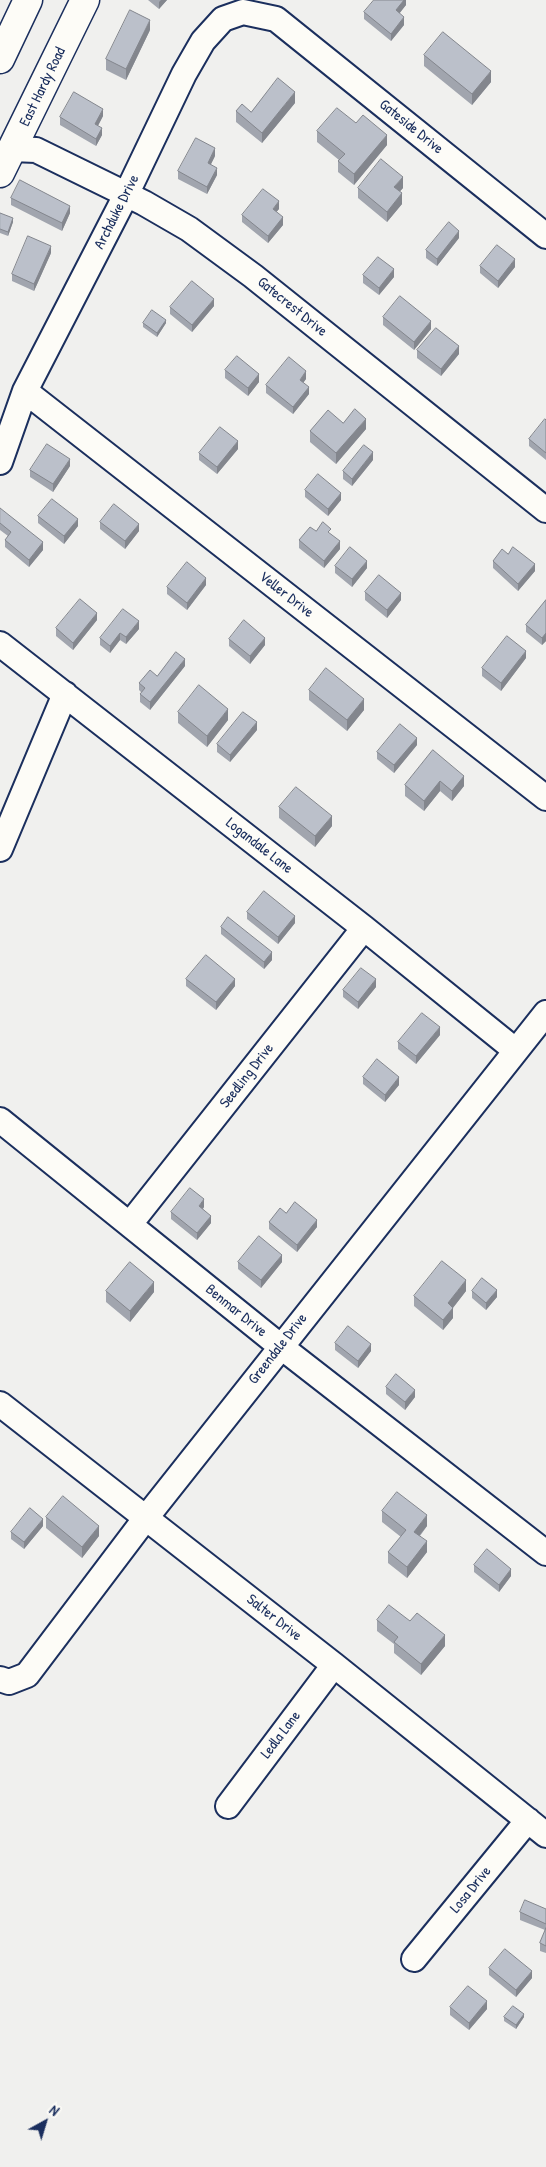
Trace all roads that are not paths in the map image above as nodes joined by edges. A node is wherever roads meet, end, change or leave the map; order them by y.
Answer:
1 (28, 0) edge
2 (85, 0) edge
3 (227, 9) edge
4 (276, 18) joint
5 (0, 59) edge
6 (12, 149) junction
7 (0, 173) edge
8 (126, 195) junction
9 (546, 236) edge
10 (25, 391) junction
11 (0, 462) edge
12 (546, 510) edge
13 (0, 644) edge
14 (64, 694) junction
15 (546, 798) edge
16 (0, 849) edge
17 (364, 928) junction
18 (546, 1013) edge
19 (515, 1050) junction
20 (0, 1120) edge
21 (130, 1224) junction
22 (280, 1346) junction
23 (0, 1404) edge
24 (145, 1518) junction
25 (546, 1554) edge
26 (334, 1665) junction
27 (5, 1681) edge
28 (228, 1806) dead end
29 (537, 1827) edge
30 (414, 1959) dead end

1 - 5 main road
2 - 6 main road, East Hardy Road
3 - 4 street, Archduke Drive
3 - 8 street, Archduke Drive
4 - 9 street, Gateside Drive
6 - 7 main road, East Hardy Road
6 - 8 street, Gatecrest Drive
8 - 10 street, Archduke Drive
8 - 12 street, Gatecrest Drive
10 - 11 street, Archduke Drive
10 - 15 street, Veller Drive
13 - 14 street, Logandale Lane
14 - 16 street
14 - 17 street, Logandale Lane
17 - 19 street, Logandale Lane
17 - 21 street, Seedling Drive
18 - 19 street, Greendale Drive
19 - 22 street, Greendale Drive
20 - 21 street, Benmar Drive
21 - 22 street, Benmar Drive
22 - 24 street, Greendale Drive
22 - 25 street, Benmar Drive
23 - 24 street, Salter Drive
24 - 26 street, Salter Drive
24 - 27 street, Greendale Drive
26 - 28 street, Ledla Lane
26 - 29 street, Salter Drive
29 - 30 street, Losa Drive

